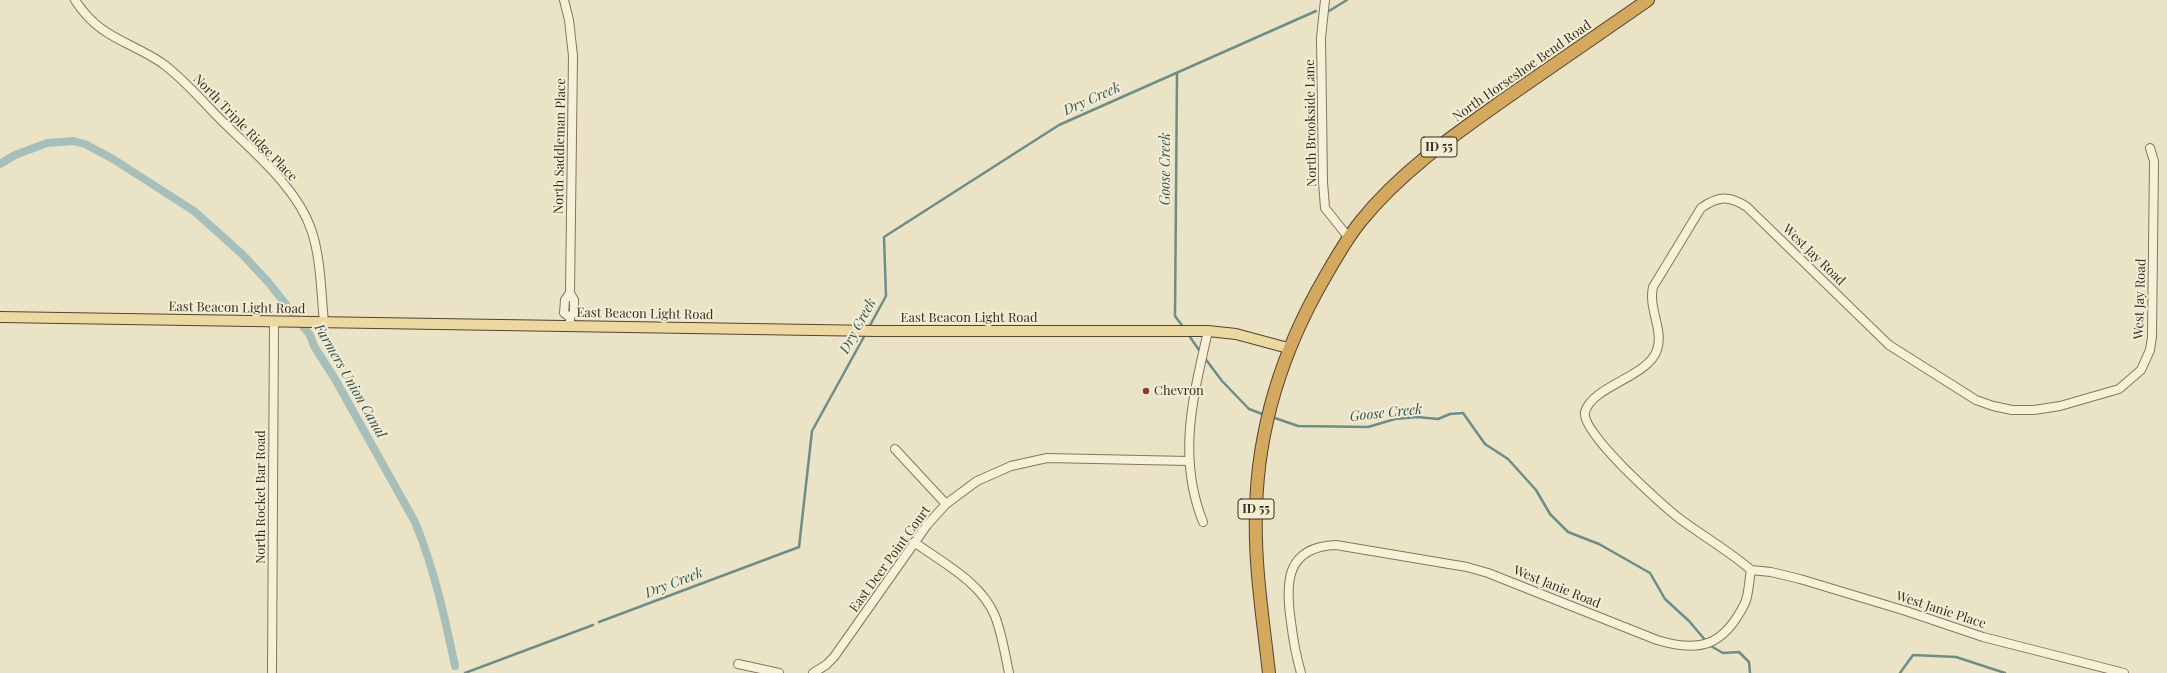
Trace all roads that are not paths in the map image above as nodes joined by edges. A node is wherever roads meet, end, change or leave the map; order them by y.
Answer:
1 (75, 0) edge
2 (564, 0) edge
3 (1325, 0) edge
4 (1648, 0) edge
5 (2150, 148) dead end
6 (1349, 238) junction
7 (0, 317) edge
8 (274, 321) junction
9 (324, 322) junction
10 (570, 322) junction
11 (1208, 331) junction
12 (1288, 348) junction
13 (895, 449) dead end
14 (1188, 461) junction
15 (946, 504) junction
16 (1203, 522) dead end
17 (914, 542) junction
18 (1751, 570) junction
19 (738, 664) dead end
20 (272, 673) edge
21 (779, 673) edge
22 (813, 673) edge
23 (1009, 673) edge
24 (1269, 673) edge
25 (1301, 673) edge
26 (2124, 673) edge

1 - 9 street, North Triple Ridge Place
2 - 10 street, North Saddleman Place
3 - 6 street, North Brookside Lane
4 - 6 highway, North Horseshoe Bend Road / ID 55
5 - 18 street, West Jay Road
6 - 12 highway, North Horseshoe Bend Road / ID 55
7 - 8 main road, East Beacon Light Road
8 - 9 main road, East Beacon Light Road
8 - 20 street, North Rocket Bar Road
9 - 10 main road, East Beacon Light Road
10 - 11 main road, East Beacon Light Road
11 - 12 main road, East Beacon Light Road
11 - 14 street
12 - 24 highway, North Horseshoe Bend Road / ID 55
13 - 15 street
14 - 15 street, East Deer Point Court
14 - 16 street
15 - 17 street, East Deer Point Court
17 - 22 street, East Deer Point Court
17 - 23 street
18 - 25 street, West Janie Road
18 - 26 street, West Janie Place
19 - 21 street

